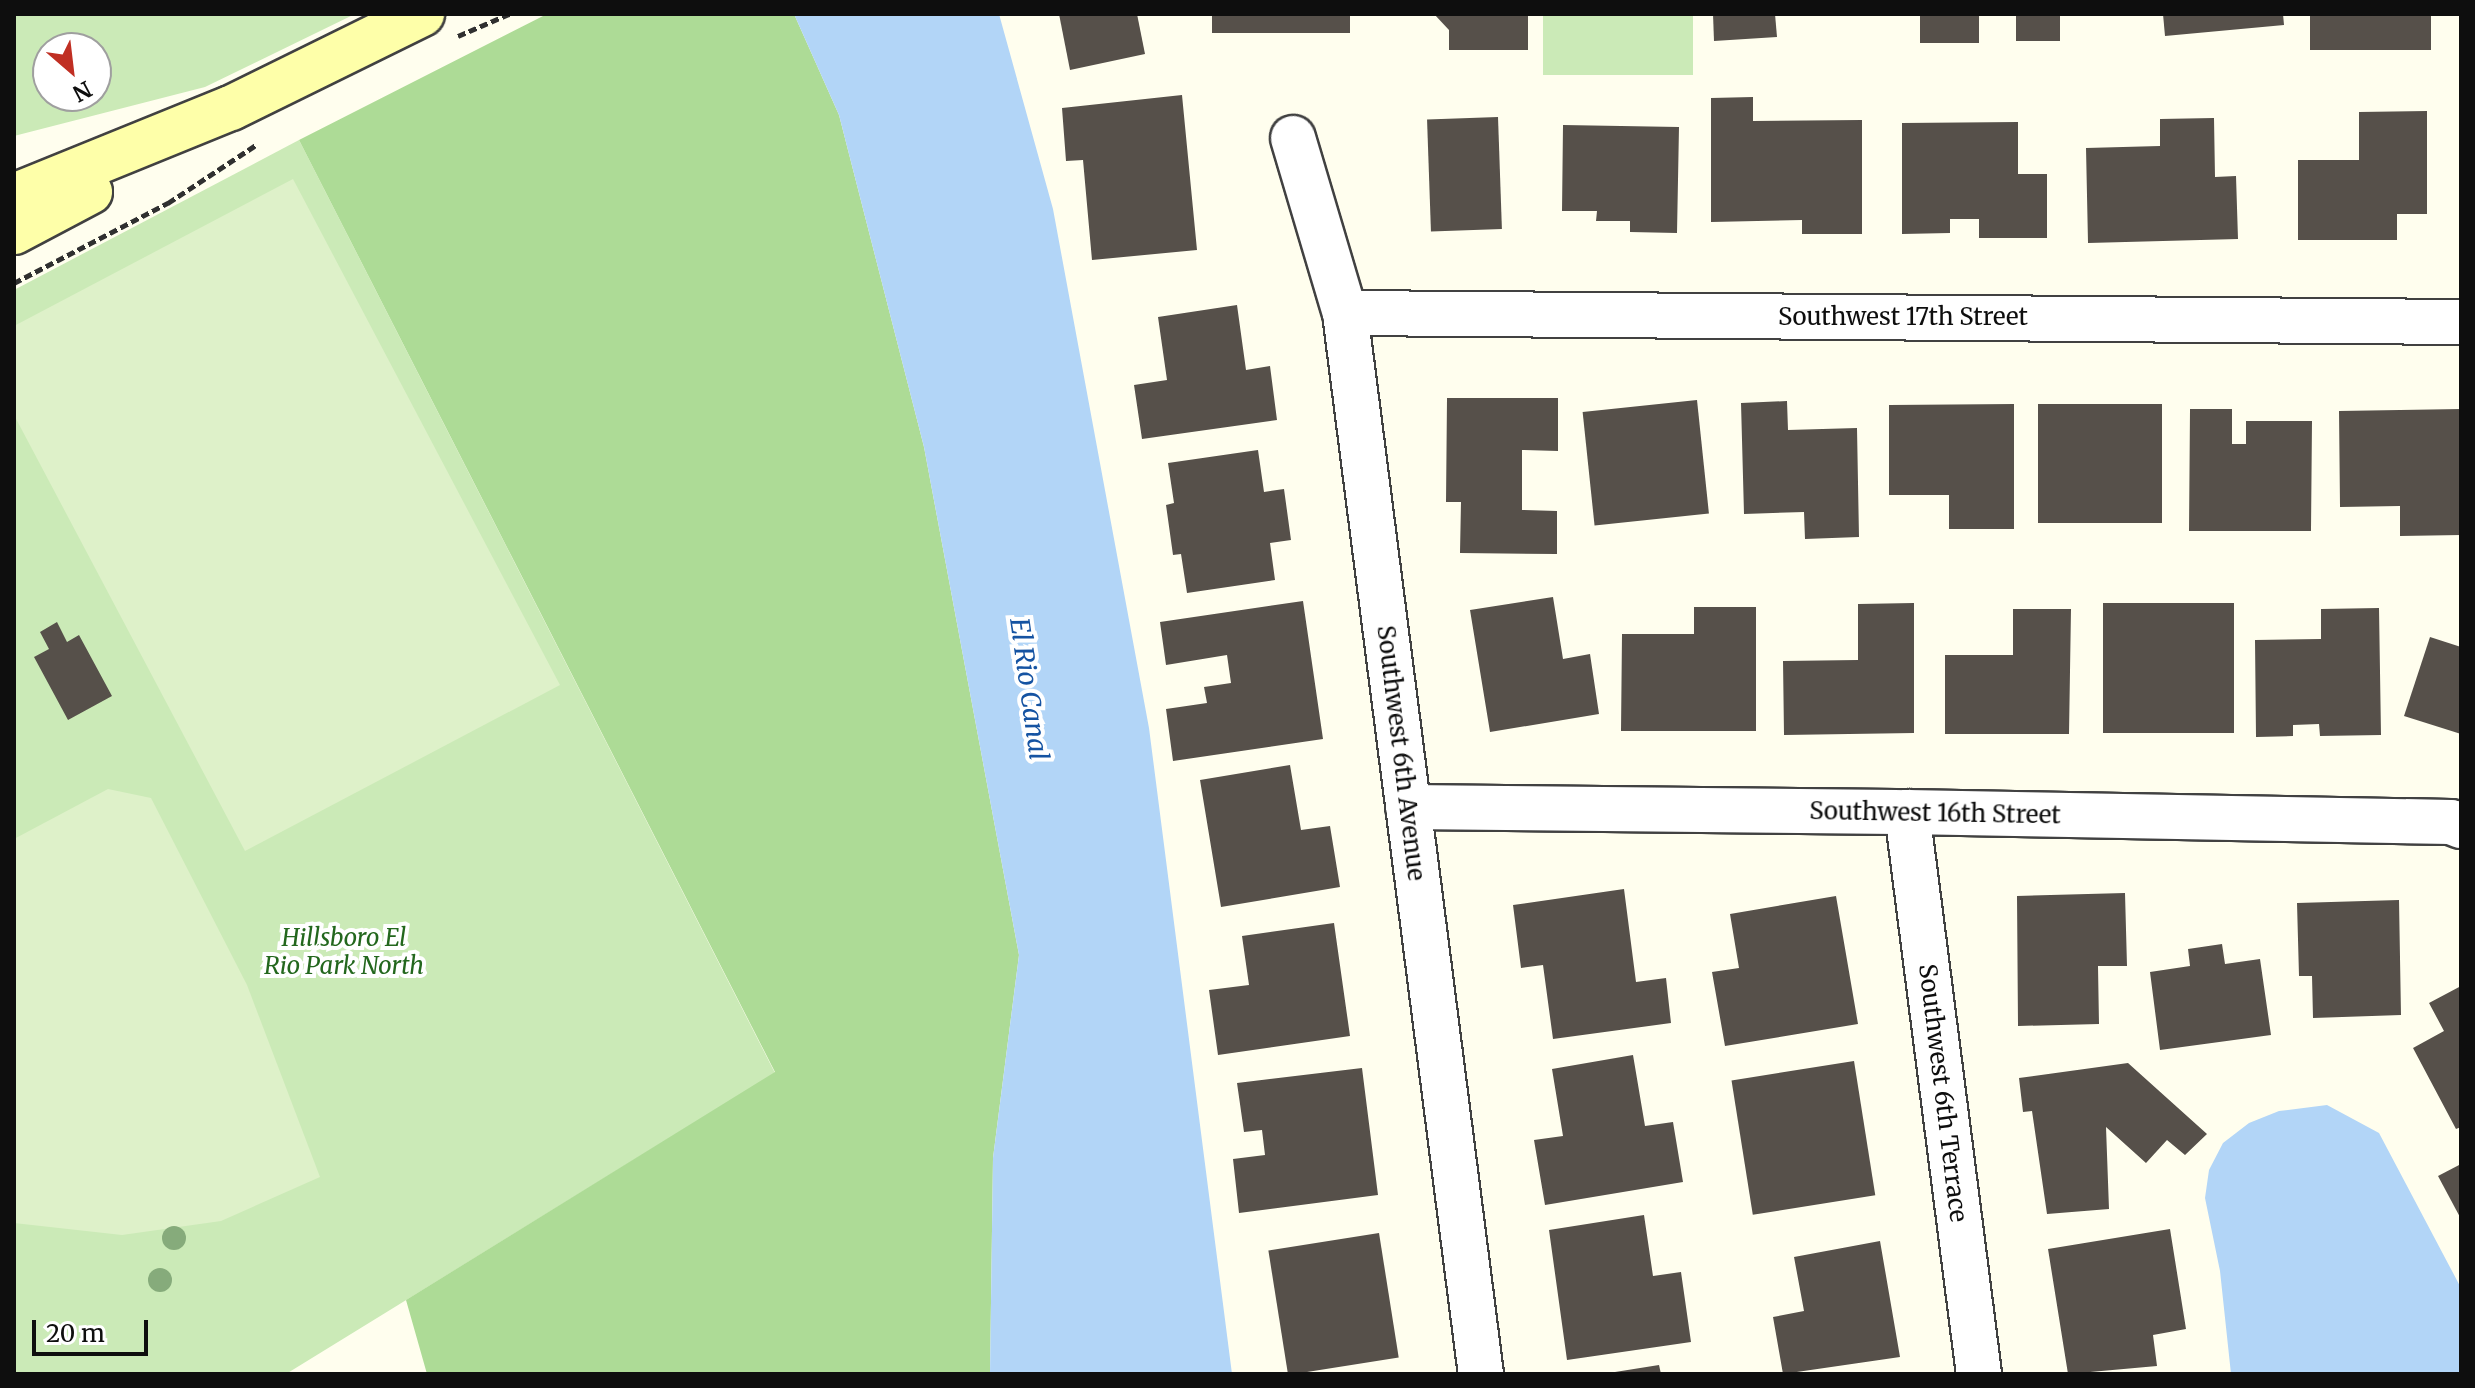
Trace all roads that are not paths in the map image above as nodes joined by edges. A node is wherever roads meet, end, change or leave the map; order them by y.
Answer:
1 (434, 29) edge
2 (231, 108) junction
3 (1293, 138) dead end
4 (14, 196) edge
5 (14, 232) edge
6 (1345, 313) junction
7 (2461, 322) edge
8 (1408, 807) junction
9 (1907, 812) junction
10 (2461, 826) edge
11 (1481, 1374) edge
12 (1979, 1374) edge

1 - 2 main road
2 - 4 main road
2 - 5 main road
3 - 6 street, Southwest 6th Avenue
6 - 7 street, Southwest 17th Street
6 - 8 street, Southwest 6th Avenue
8 - 9 street, Southwest 16th Street
8 - 11 street, Southwest 6th Avenue
9 - 10 street, Southwest 16th Street
9 - 12 street, Southwest 6th Terrace

